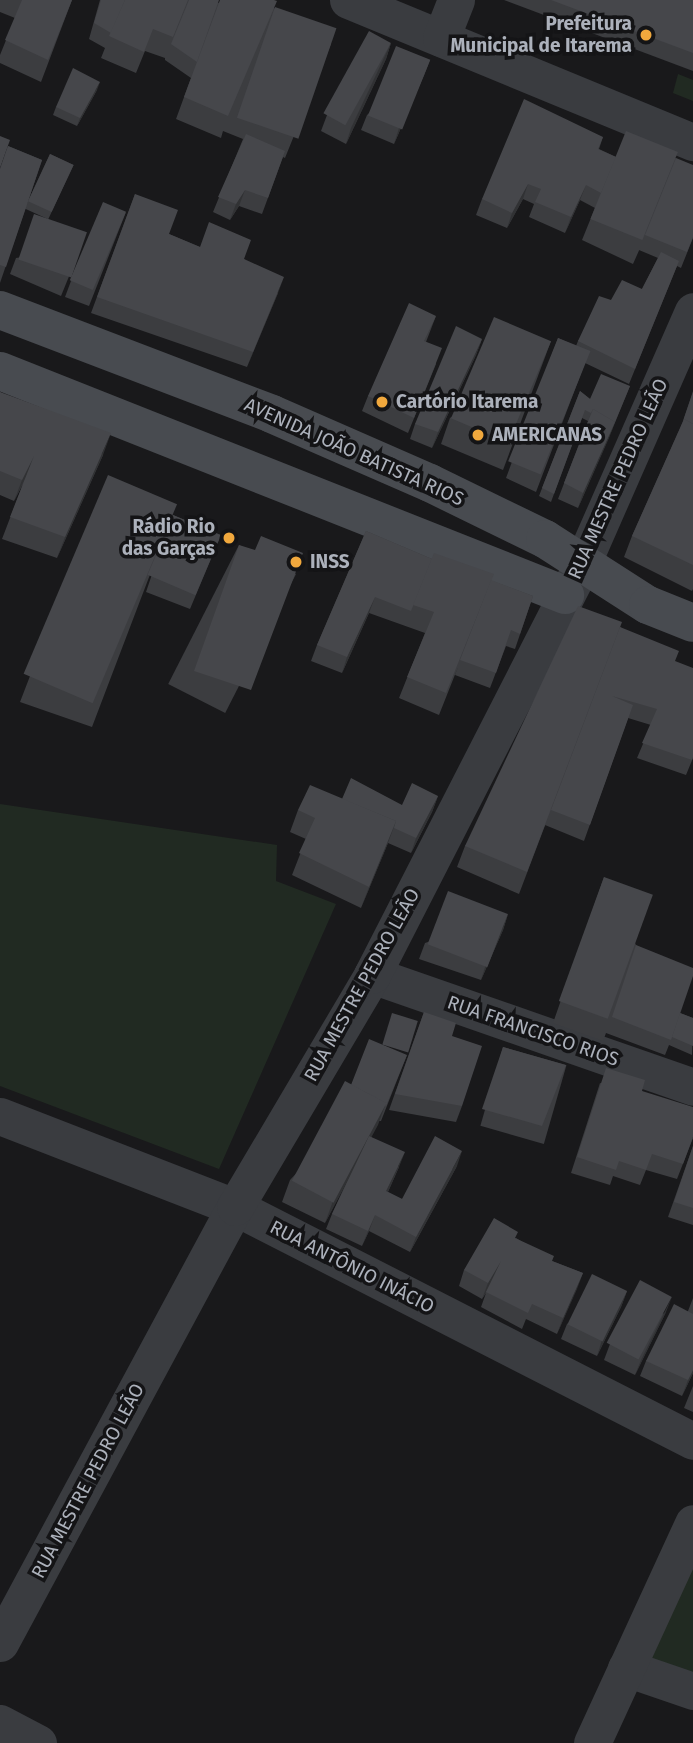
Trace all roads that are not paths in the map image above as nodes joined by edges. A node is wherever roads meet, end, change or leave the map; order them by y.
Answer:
1 (348, 0) edge
2 (456, 0) edge
3 (441, 38) junction
4 (693, 142) edge
5 (0, 310) edge
6 (693, 311) edge
7 (0, 371) edge
8 (573, 580) junction
9 (693, 623) edge
10 (372, 975) junction
11 (693, 1087) edge
12 (0, 1116) edge
13 (235, 1207) junction
14 (693, 1441) edge
15 (693, 1523) edge
16 (0, 1643) edge
17 (626, 1668) junction
18 (693, 1691) edge
19 (0, 1723) edge
20 (38, 1743) edge
21 (592, 1743) edge

1 - 3 street
2 - 3 street
3 - 4 street
5 - 8 street, AVENIDA JOÃO BATISTA RIOS
6 - 8 street, RUA MESTRE PEDRO LEÃO
7 - 8 street, AVENIDA JOÃO BATISTA RIOS
8 - 9 street, AVENIDA JOÃO BATISTA RIOS
8 - 10 street, RUA MESTRE PEDRO LEÃO
10 - 11 street, RUA FRANCISCO RIOS
10 - 13 street, RUA MESTRE PEDRO LEÃO
12 - 13 street, RUA ANTÔNIO INÁCIO
13 - 14 street, RUA ANTÔNIO INÁCIO
13 - 16 street, RUA MESTRE PEDRO LEÃO
15 - 17 street
17 - 18 street
17 - 21 street
19 - 20 street

